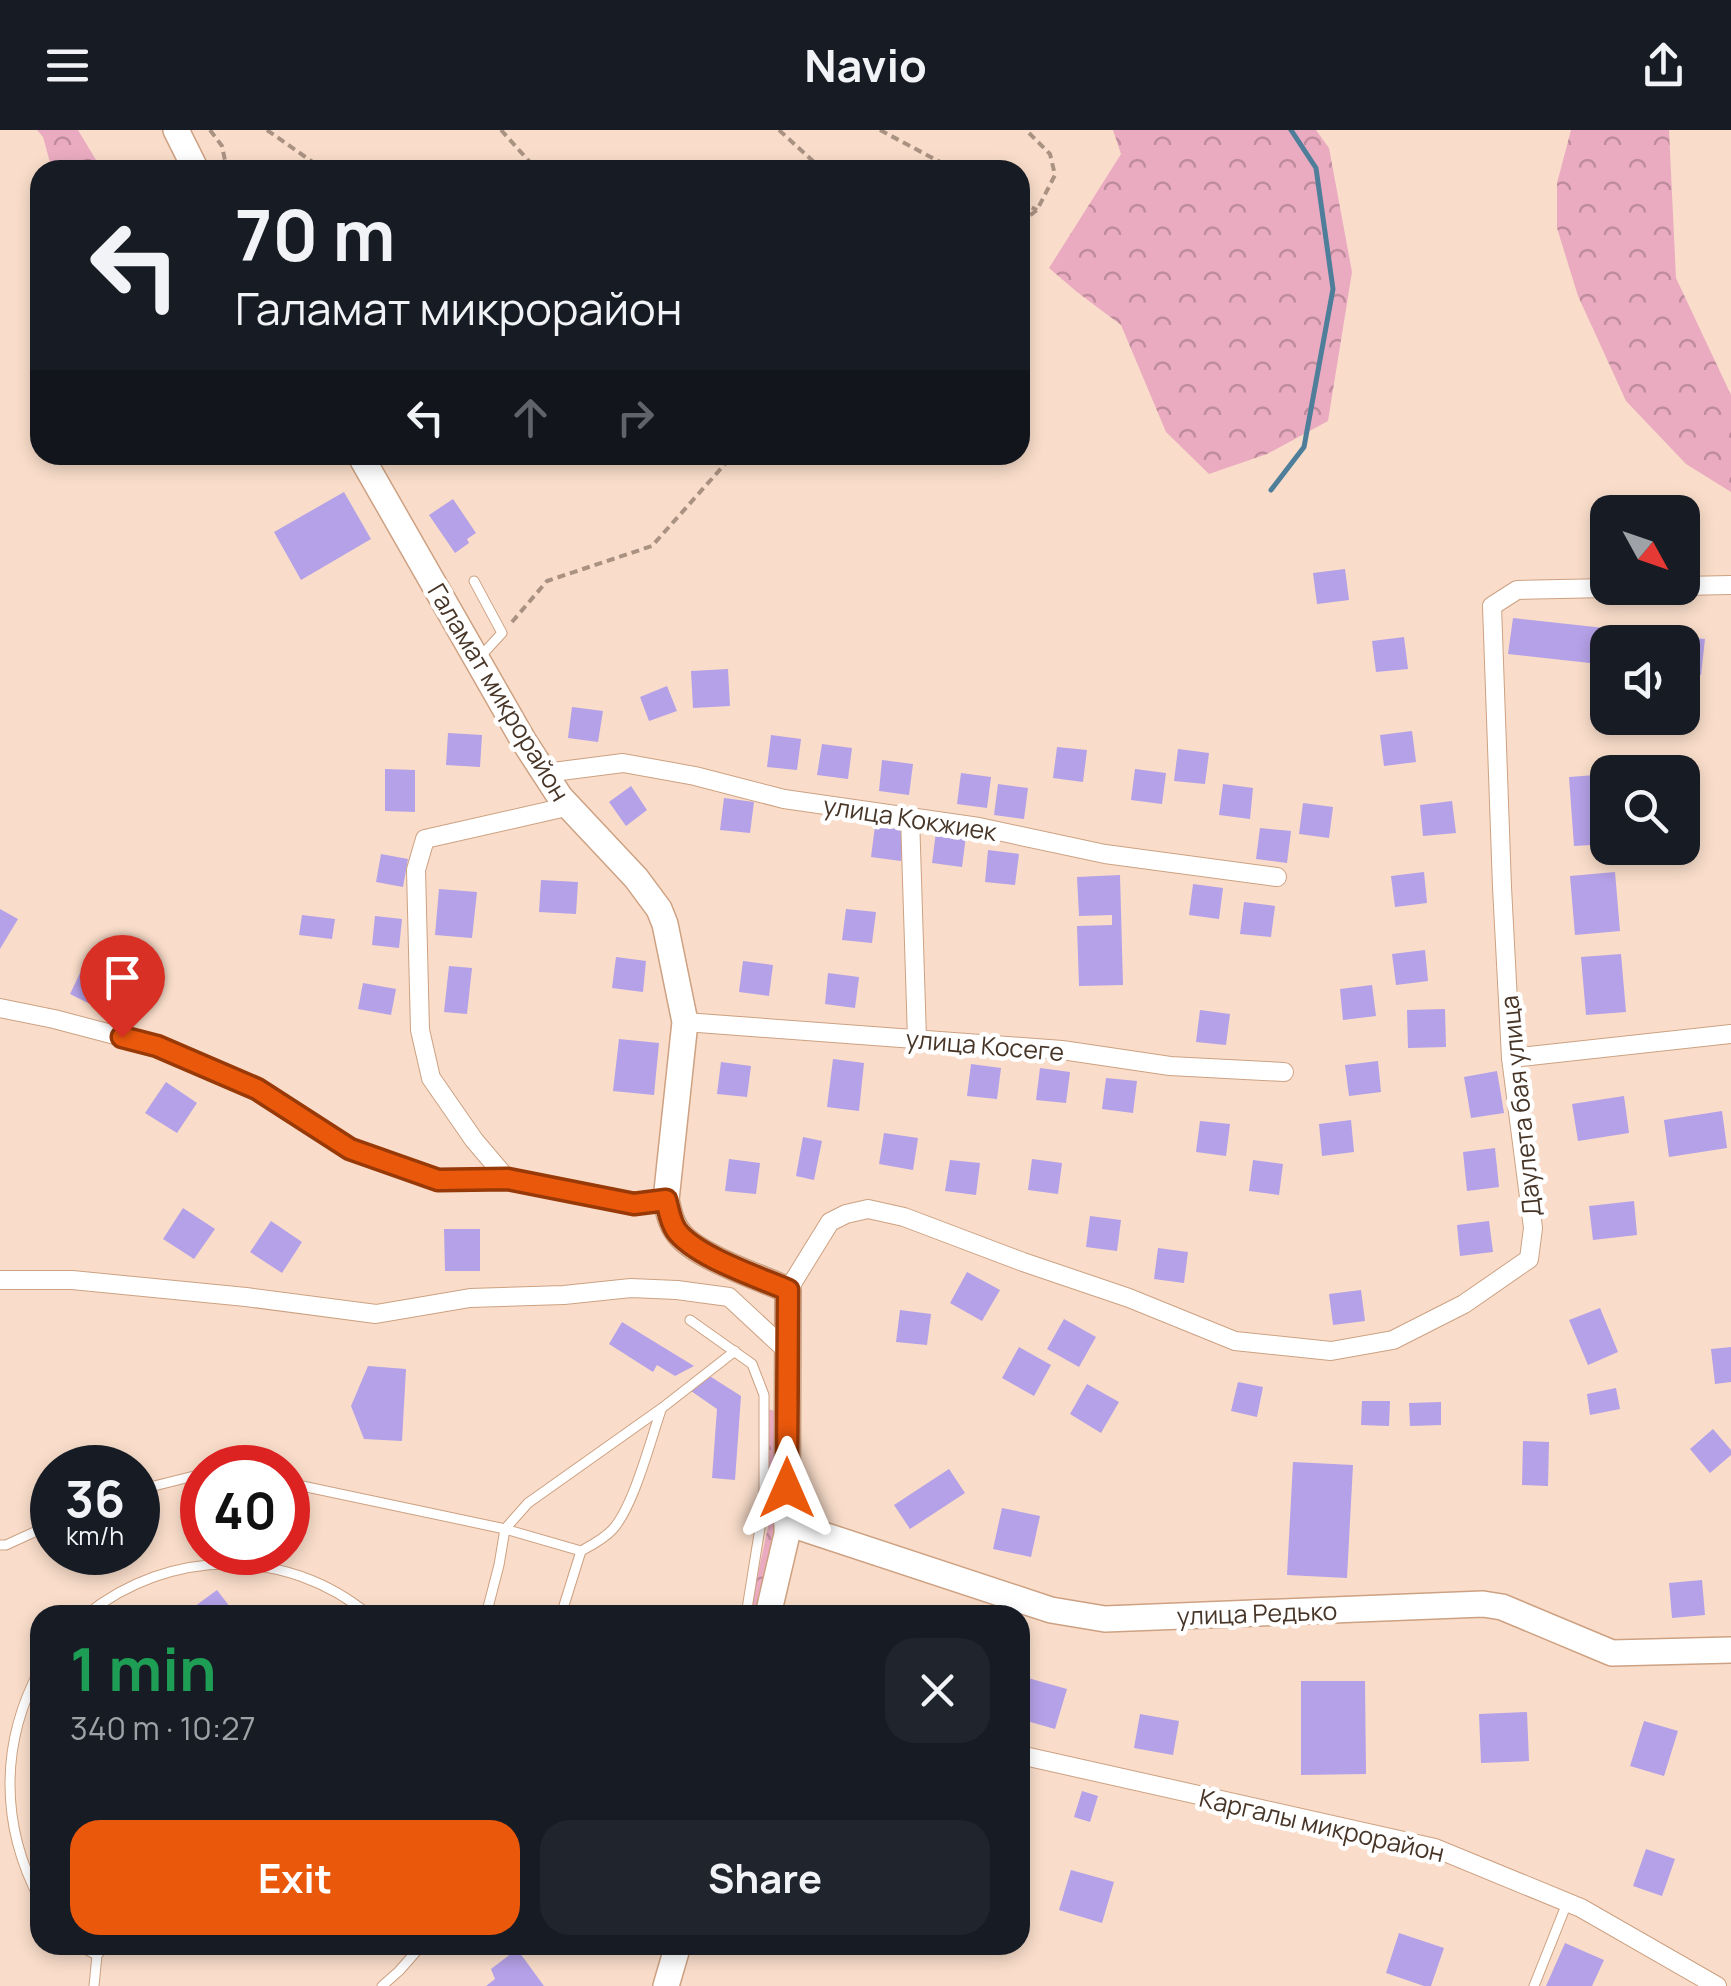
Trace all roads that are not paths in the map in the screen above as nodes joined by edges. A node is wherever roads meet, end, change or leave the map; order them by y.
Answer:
1 (176, 130) edge
2 (191, 160) edge
3 (366, 465) edge
4 (474, 581) dead end
5 (1731, 585) edge
6 (1700, 586) edge
7 (1590, 588) edge
8 (478, 659) junction
9 (544, 773) junction
10 (566, 807) junction
11 (910, 816) junction
12 (1278, 876) dead end
13 (0, 1008) edge
14 (686, 1022) junction
15 (1731, 1034) edge
16 (916, 1039) junction
17 (1511, 1058) junction
18 (1284, 1072) dead end
19 (508, 1179) junction
20 (666, 1200) junction
21 (0, 1280) edge
22 (788, 1290) junction
23 (690, 1320) dead end
24 (734, 1350) junction
25 (786, 1350) junction
26 (662, 1408) junction
27 (310, 1488) edge
28 (788, 1522) junction
29 (505, 1529) junction
30 (30, 1533) edge
31 (0, 1545) edge
32 (580, 1551) junction
33 (98, 1605) edge
34 (356, 1605) edge
35 (489, 1605) edge
36 (564, 1605) edge
37 (748, 1605) edge
38 (770, 1605) edge
39 (1731, 1650) edge
40 (30, 1687) edge
41 (1030, 1757) edge
42 (30, 1876) edge
43 (1567, 1903) junction
44 (97, 1955) edge
45 (412, 1955) edge
46 (675, 1955) edge
47 (94, 1986) edge
48 (382, 1986) edge
49 (666, 1986) edge
50 (1534, 1986) edge
51 (1717, 1986) edge

1 - 2 street
3 - 8 street, Галамат микрорайон
4 - 8 lane
5 - 6 street
7 - 17 street, Даулета бая улица
8 - 9 street, Галамат микрорайон
9 - 10 street, Галамат микрорайон
9 - 11 street, улица Кокжиек
10 - 14 street, Галамат микрорайон
10 - 19 street
11 - 12 street, улица Кокжиек
11 - 16 street
13 - 19 street
14 - 16 street, улица Косеге
14 - 20 street, Галамат микрорайон
15 - 17 street
16 - 18 street, улица Косеге
17 - 22 street, Даулета бая улица
19 - 20 street
20 - 22 street
21 - 25 street
22 - 25 street
23 - 24 lane
24 - 26 lane
24 - 37 lane
25 - 28 street
26 - 29 lane
26 - 32 lane
27 - 29 lane
28 - 38 street
28 - 39 street, улица Редько
29 - 32 lane
29 - 35 lane
30 - 31 lane
32 - 36 lane
33 - 34 lane
40 - 42 lane
41 - 43 street, Каргалы микрорайон
43 - 50 lane
43 - 51 street, Каргалы микрорайон
44 - 47 lane
45 - 48 lane
46 - 49 street

